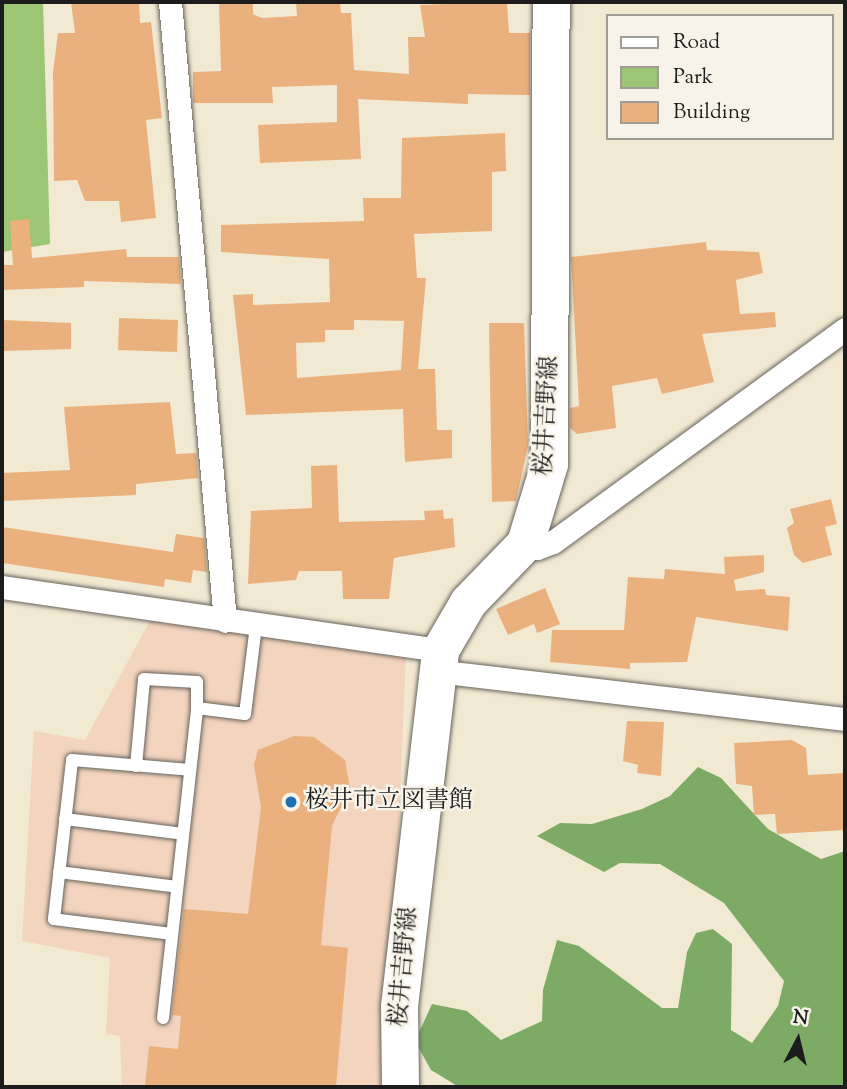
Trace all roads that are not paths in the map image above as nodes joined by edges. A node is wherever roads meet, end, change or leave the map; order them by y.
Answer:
1 (170, 2) edge
2 (551, 2) edge
3 (845, 329) edge
4 (525, 543) junction
5 (2, 587) edge
6 (225, 621) junction
7 (256, 626) junction
8 (438, 660) junction
9 (197, 708) junction
10 (845, 719) edge
11 (136, 766) junction
12 (190, 770) junction
13 (65, 819) junction
14 (183, 834) junction
15 (59, 872) junction
16 (177, 887) junction
17 (172, 934) junction
18 (163, 1018) dead end
19 (400, 1087) edge

1 - 6 street
2 - 4 main road, 桜井吉野線
3 - 4 street
4 - 8 main road, 桜井吉野線
5 - 6 street
6 - 7 street
7 - 8 street
7 - 9 lane
8 - 10 street
8 - 19 main road, 桜井吉野線
9 - 11 lane
9 - 12 lane
11 - 12 lane
11 - 13 lane
12 - 14 lane
13 - 14 lane
13 - 15 lane
14 - 16 lane
15 - 16 lane
15 - 17 lane
16 - 17 lane
17 - 18 lane

